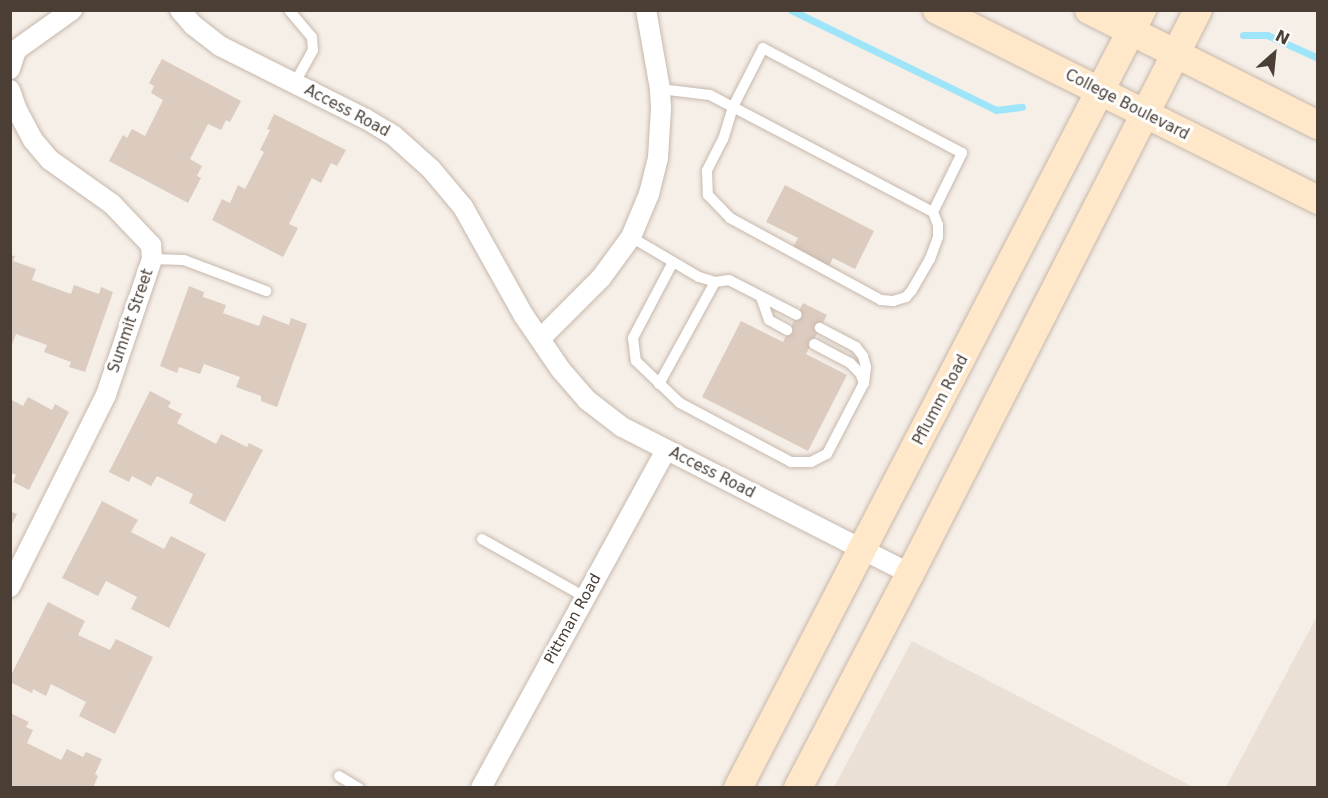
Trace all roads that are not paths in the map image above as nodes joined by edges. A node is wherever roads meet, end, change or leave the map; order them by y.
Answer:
1 (72, 10) edge
2 (180, 10) edge
3 (290, 10) edge
4 (646, 10) edge
5 (937, 10) edge
6 (1089, 10) edge
7 (1198, 10) edge
8 (1137, 21) edge
9 (1176, 54) junction
10 (12, 56) edge
11 (295, 83) junction
12 (660, 89) junction
13 (10, 90) edge
14 (1101, 92) junction
15 (733, 107) junction
16 (1146, 115) junction
17 (1317, 125) edge
18 (1317, 200) edge
19 (933, 212) junction
20 (631, 237) junction
21 (152, 259) junction
22 (673, 262) junction
23 (715, 282) junction
24 (266, 291) dead end
25 (761, 297) junction
26 (797, 315) dead end
27 (820, 328) dead end
28 (787, 330) dead end
29 (541, 338) junction
30 (814, 344) dead end
31 (864, 383) junction
32 (659, 384) junction
33 (666, 450) junction
34 (482, 539) dead end
35 (862, 550) junction
36 (910, 574) junction
37 (10, 587) edge
38 (585, 597) junction
39 (339, 776) dead end
40 (359, 788) edge
41 (481, 788) edge
42 (738, 788) edge
43 (798, 788) edge

1 - 10 street
2 - 11 street, Access Road
3 - 11 lane
4 - 12 street
5 - 14 main road, College Boulevard
6 - 8 main road
7 - 9 main road
8 - 9 main road
8 - 14 main road, Pflumm Road
9 - 16 main road
9 - 17 main road
11 - 29 street, Access Road
12 - 15 lane
12 - 20 street
13 - 21 street, Summit Street
14 - 16 main road, College Boulevard
14 - 35 main road, Pflumm Road
15 - 19 lane
15 - 19 lane
15 - 19 lane
16 - 18 main road, College Boulevard
16 - 36 main road
20 - 22 lane
20 - 29 street
21 - 24 lane
21 - 37 street, Summit Street
22 - 23 lane
22 - 32 lane
23 - 25 lane
23 - 32 lane
25 - 26 lane
25 - 28 lane
27 - 31 lane
29 - 33 street, Access Road
30 - 31 lane
31 - 32 lane
33 - 35 street, Access Road
33 - 38 street, Pittman Road
34 - 38 lane
35 - 36 street, Access Road
35 - 42 main road, Pflumm Road
36 - 43 main road
38 - 41 street, Pittman Road
39 - 40 lane

